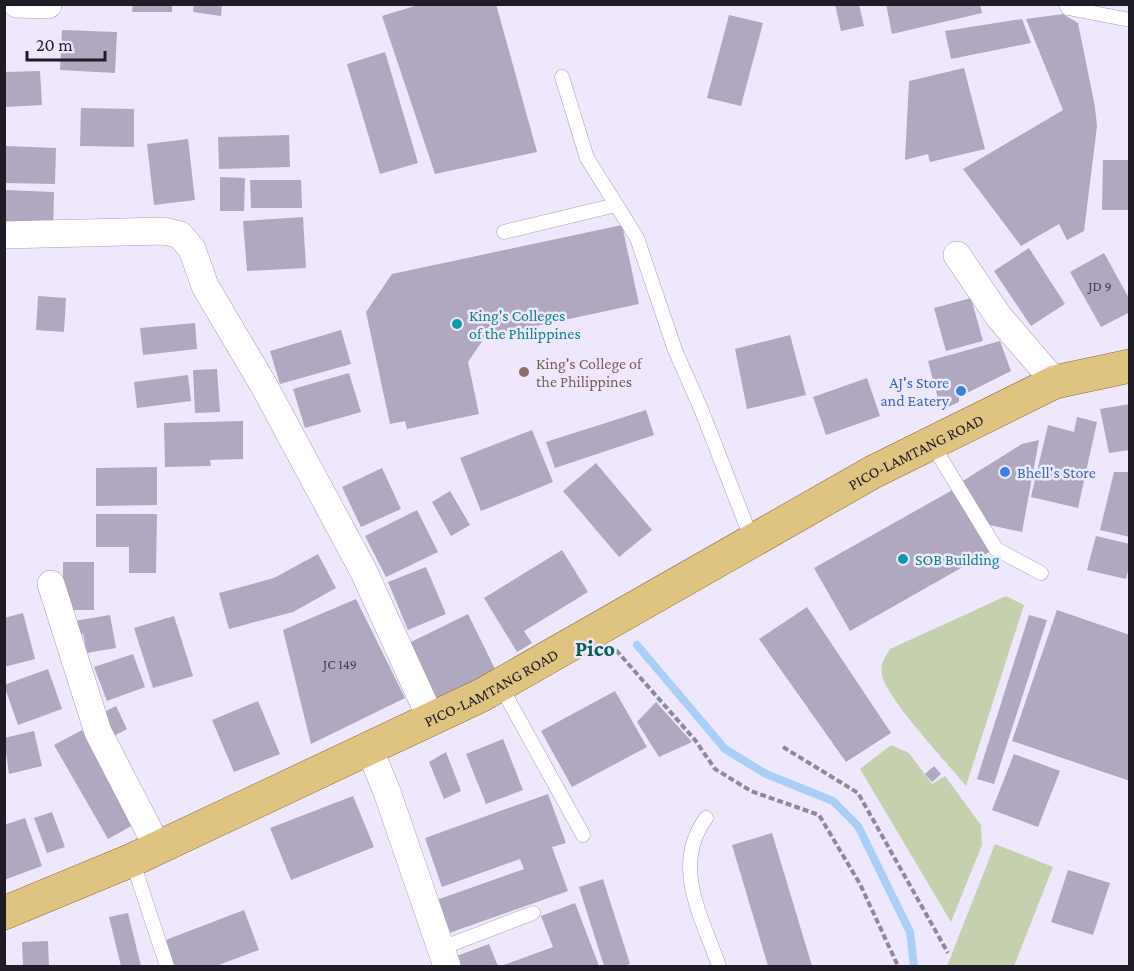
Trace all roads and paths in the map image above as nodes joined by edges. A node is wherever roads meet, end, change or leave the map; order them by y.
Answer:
1 (17, 4) edge
2 (1066, 4) edge
3 (48, 5) edge
4 (1130, 20) edge
5 (562, 77) dead end
6 (616, 205) junction
7 (504, 232) dead end
8 (4, 235) edge
9 (957, 255) dead end
10 (1130, 366) edge
11 (1055, 382) junction
12 (932, 444) junction
13 (752, 540) junction
14 (1041, 573) dead end
15 (51, 584) dead end
16 (609, 623) junction
17 (500, 685) junction
18 (431, 719) junction
19 (783, 747) dead end
20 (369, 748) junction
21 (706, 818) dead end
22 (583, 836) dead end
23 (145, 854) junction
24 (4, 913) edge
25 (533, 913) dead end
26 (948, 953) dead end
27 (443, 958) edge
28 (167, 966) edge
29 (719, 966) edge
30 (898, 966) edge

1 - 3 street
2 - 4 lane
5 - 6 lane
6 - 7 lane
6 - 13 lane
8 - 18 street
9 - 11 street
10 - 11 main road, PICO-LAMTANG ROAD
11 - 12 main road, PICO-LAMTANG ROAD
12 - 13 main road, PICO-LAMTANG ROAD
12 - 14 lane
13 - 16 main road, PICO-LAMTANG ROAD
15 - 23 street
16 - 17 main road, PICO-LAMTANG ROAD
16 - 30 path
17 - 18 main road, PICO-LAMTANG ROAD
17 - 22 lane
18 - 20 main road, PICO-LAMTANG ROAD
19 - 26 path
20 - 23 main road, PICO-LAMTANG ROAD
20 - 27 street
21 - 29 lane
23 - 24 main road, PICO-LAMTANG ROAD
23 - 28 lane
25 - 27 lane

